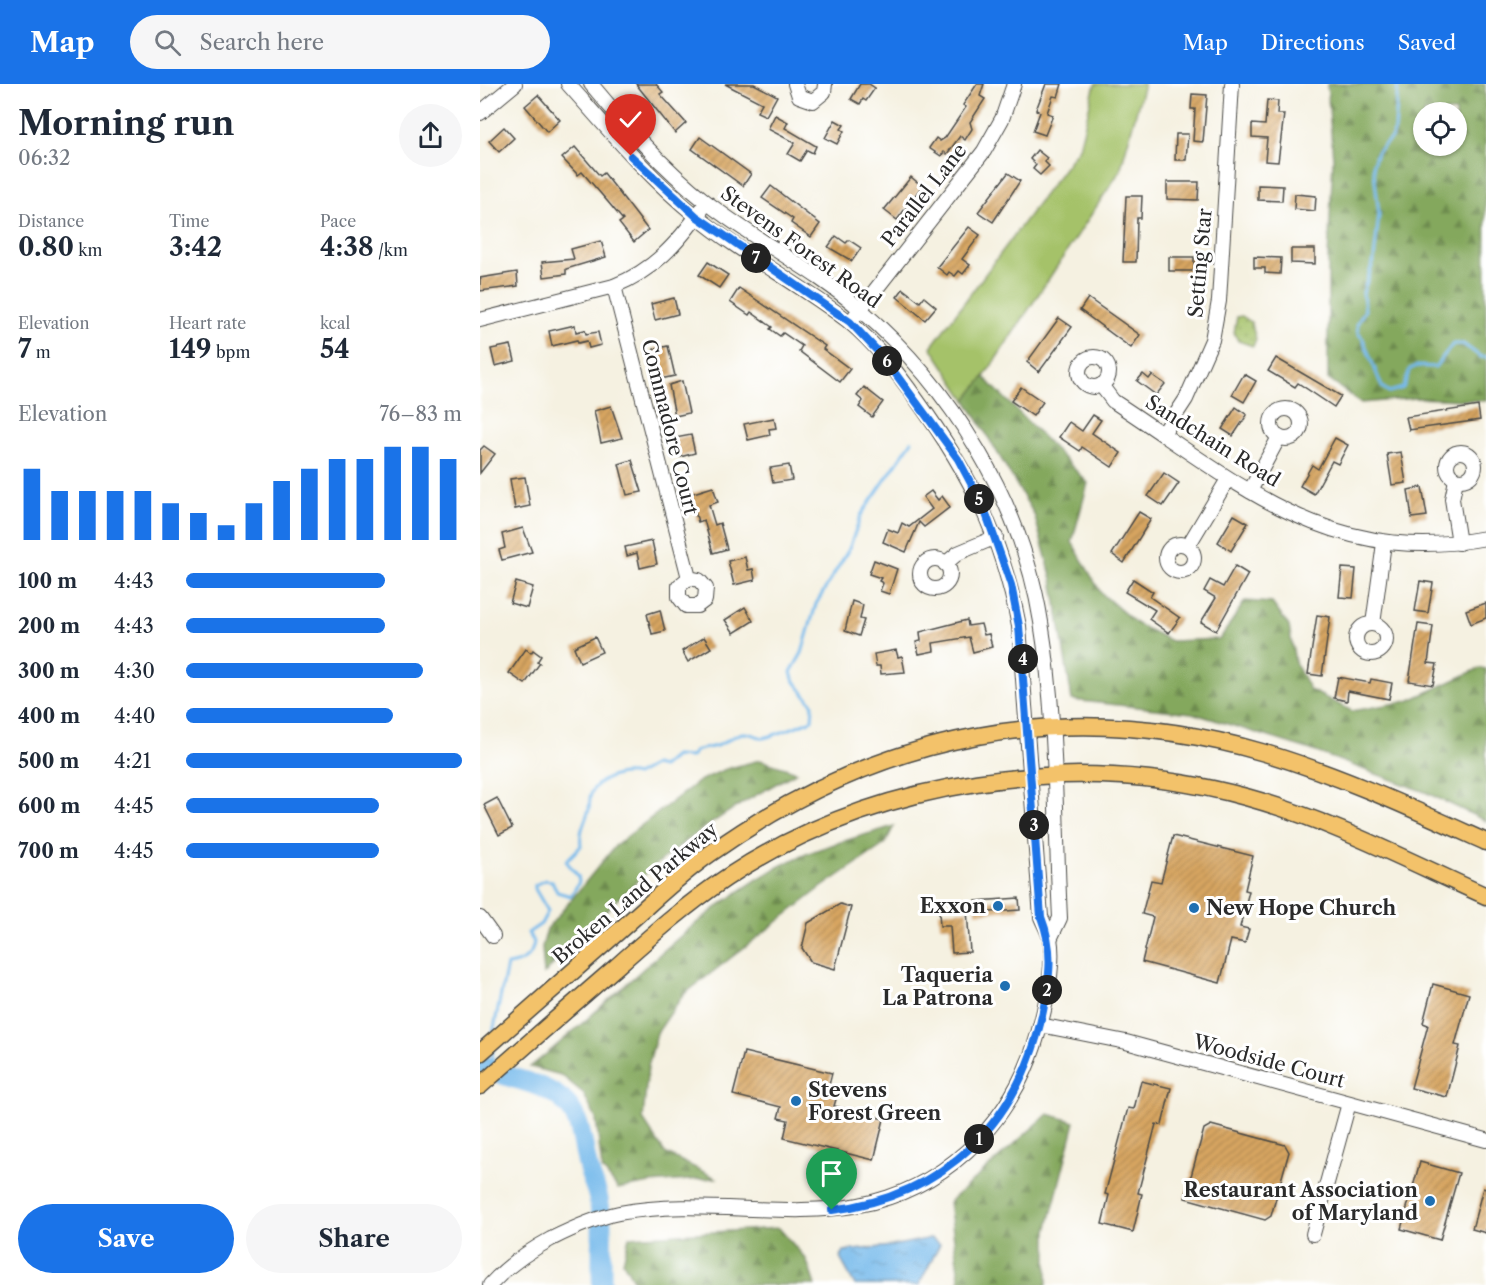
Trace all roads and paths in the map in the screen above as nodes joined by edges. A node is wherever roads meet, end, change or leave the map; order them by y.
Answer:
1 (514, 84) edge
2 (568, 84) edge
3 (591, 84) edge
4 (795, 84) edge
5 (825, 84) edge
6 (1014, 84) edge
7 (1232, 84) edge
8 (480, 113) edge
9 (706, 202) junction
10 (696, 216) junction
11 (614, 286) junction
12 (860, 309) junction
13 (480, 320) edge
14 (850, 322) junction
15 (1101, 386) dead end
16 (1163, 434) junction
17 (1279, 437) dead end
18 (1228, 479) junction
19 (1456, 480) dead end
20 (1250, 491) junction
21 (996, 537) junction
22 (1486, 538) edge
23 (1384, 543) junction
24 (1459, 543) junction
25 (1188, 546) dead end
26 (945, 564) dead end
27 (689, 578) dead end
28 (1373, 624) dead end
29 (1051, 727) junction
30 (1028, 728) junction
31 (1053, 775) junction
32 (1031, 777) junction
33 (1486, 842) edge
34 (1486, 896) edge
35 (480, 918) edge
36 (494, 936) dead end
37 (1050, 939) junction
38 (1040, 1025) junction
39 (480, 1053) edge
40 (480, 1086) edge
41 (1349, 1102) junction
42 (1486, 1140) edge
43 (1313, 1234) dead end
44 (490, 1285) edge

1 - 8 street
2 - 10 street, Stevens Forest Road
3 - 9 street, Stevens Forest Road
4 - 5 street
6 - 12 street, Parallel Lane
7 - 16 street, Setting Star
9 - 10 street
9 - 12 street, Stevens Forest Road
10 - 11 street
10 - 14 street, Stevens Forest Road
11 - 13 street
11 - 27 street, Commadore Court
12 - 14 street, Parallel Lane
12 - 29 street, Stevens Forest Road
14 - 21 street, Stevens Forest Road
15 - 16 street, Sandchain Road
16 - 18 street, Sandchain Road
17 - 20 street
18 - 20 street, Sandchain Road
18 - 25 street
19 - 24 street
20 - 23 street, Sandchain Road
21 - 26 street
21 - 30 street, Stevens Forest Road
22 - 24 street, Sandchain Road
23 - 24 street, Sandchain Road
23 - 28 street
29 - 30 main road, Broken Land Parkway
29 - 31 street, Stevens Forest Road
29 - 33 main road, Broken Land Parkway
30 - 32 street, Stevens Forest Road
30 - 39 main road, Broken Land Parkway
31 - 32 main road
31 - 34 main road
31 - 37 street, Stevens Forest Road
32 - 37 street, Stevens Forest Road
32 - 40 main road
35 - 36 street
37 - 38 street, Stevens Forest Road
38 - 41 street, Woodside Court
38 - 44 street, Stevens Forest Road
41 - 42 street, Woodside Court
41 - 43 street

